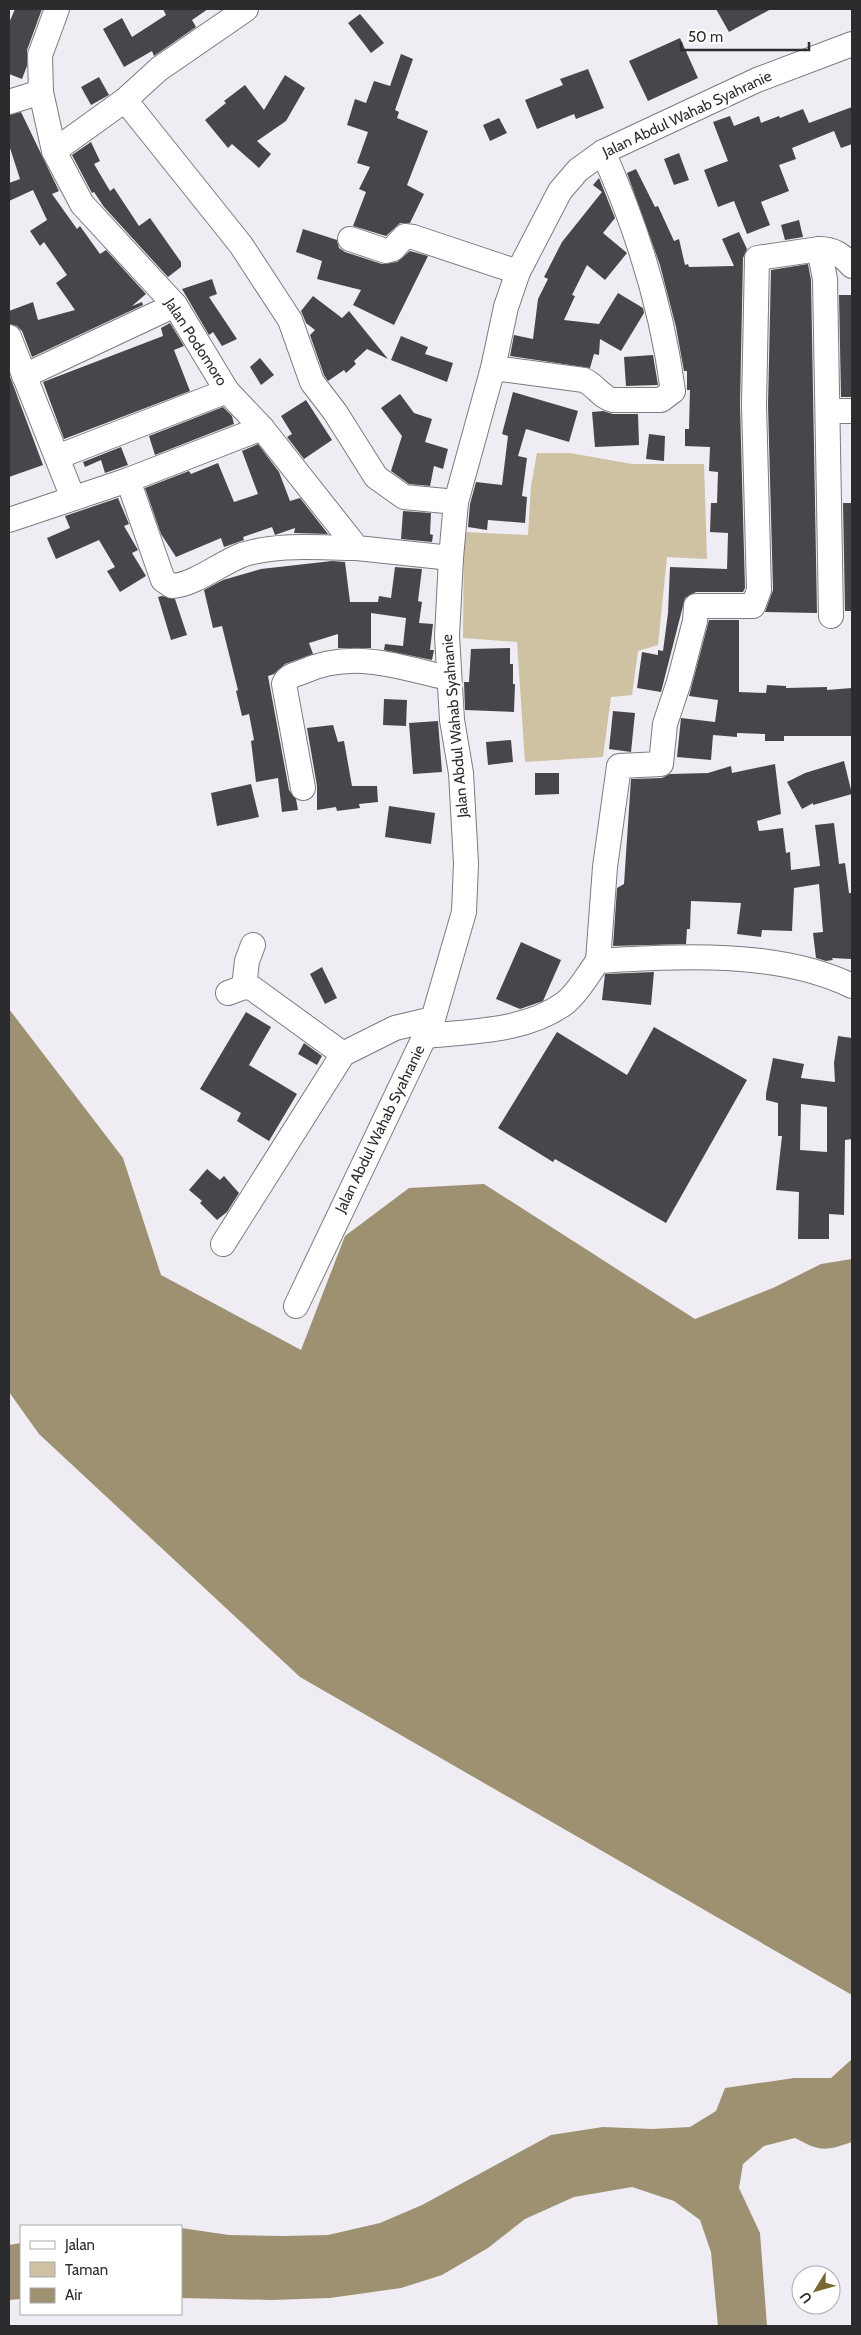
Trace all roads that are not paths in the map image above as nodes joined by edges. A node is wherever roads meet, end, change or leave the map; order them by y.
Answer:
1 (57, 9) edge
2 (246, 9) edge
3 (852, 44) edge
4 (41, 92) junction
5 (126, 100) junction
6 (9, 102) edge
7 (54, 151) junction
8 (602, 152) junction
9 (350, 238) dead end
10 (819, 249) junction
11 (852, 266) edge
12 (518, 272) junction
13 (175, 306) junction
14 (9, 337) edge
15 (493, 368) junction
16 (24, 376) junction
17 (227, 390) junction
18 (852, 410) edge
19 (828, 411) junction
20 (262, 428) junction
21 (57, 457) junction
22 (128, 480) junction
23 (74, 498) junction
24 (456, 502) junction
25 (9, 520) edge
26 (357, 548) junction
27 (451, 558) junction
28 (831, 616) dead end
29 (449, 678) junction
30 (304, 788) dead end
31 (253, 945) dead end
32 (598, 961) junction
33 (852, 986) edge
34 (429, 1027) junction
35 (343, 1054) junction
36 (223, 1244) dead end
37 (296, 1306) dead end

1 - 4 street, Jalan Podomoro
2 - 5 street
3 - 8 street, Jalan Abdul Wahab Syahranie
4 - 6 street
4 - 7 street, Jalan Podomoro
5 - 7 street
5 - 24 street
7 - 13 street, Jalan Podomoro
8 - 12 street, Jalan Abdul Wahab Syahranie
8 - 15 street
9 - 12 street
10 - 11 street
10 - 19 street
10 - 32 street
12 - 15 street, Jalan Abdul Wahab Syahranie
13 - 16 street
13 - 17 street, Jalan Podomoro
14 - 16 street
15 - 24 street, Jalan Abdul Wahab Syahranie
16 - 21 street
17 - 20 street, Jalan Podomoro
17 - 21 street
18 - 19 street
19 - 28 street
20 - 22 street
20 - 26 street, Jalan Podomoro
21 - 23 street
22 - 23 street
22 - 26 street
23 - 25 street
24 - 27 street, Jalan Abdul Wahab Syahranie
26 - 27 street
27 - 29 street, Jalan Abdul Wahab Syahranie
29 - 30 street
29 - 34 street, Jalan Abdul Wahab Syahranie
31 - 35 street
32 - 33 street
32 - 34 street
34 - 35 street
34 - 37 street, Jalan Abdul Wahab Syahranie
35 - 36 street

